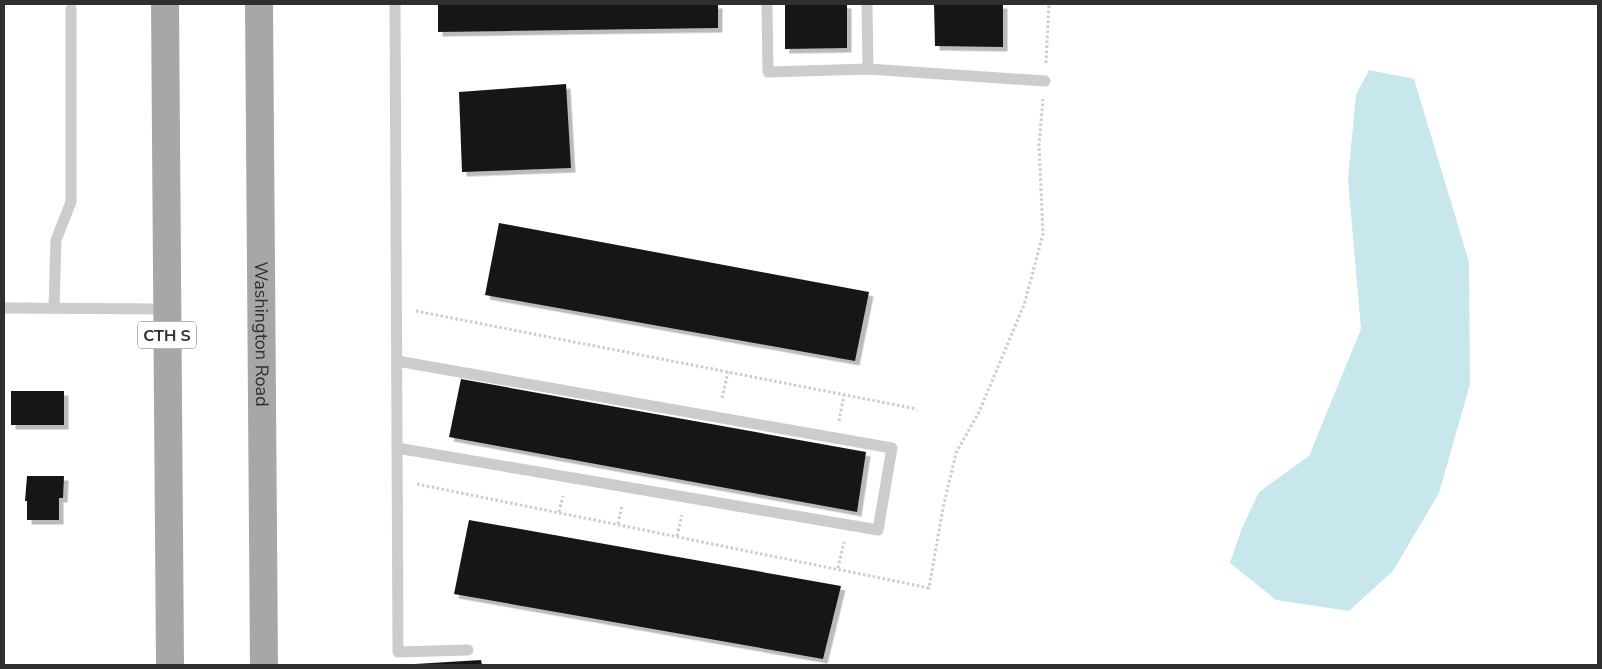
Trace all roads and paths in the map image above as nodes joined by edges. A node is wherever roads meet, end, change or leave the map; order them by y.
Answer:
1 (165, 4) edge
2 (259, 4) edge
3 (395, 4) edge
4 (767, 4) edge
5 (867, 4) edge
6 (1049, 4) edge
7 (71, 9) dead end
8 (868, 69) junction
9 (1045, 81) junction
10 (4, 308) edge
11 (54, 308) junction
12 (167, 308) junction
13 (416, 311) dead end
14 (397, 361) junction
15 (728, 372) junction
16 (844, 395) junction
17 (917, 409) dead end
18 (717, 417) junction
19 (836, 438) junction
20 (397, 448) junction
21 (417, 484) dead end
22 (847, 525) junction
23 (838, 568) junction
24 (468, 650) dead end
25 (170, 665) edge
26 (264, 665) edge

1 - 12 main road, CTH S
2 - 26 main road, Washington Road
3 - 14 lane
4 - 8 lane
5 - 8 lane
6 - 9 path
7 - 11 lane
8 - 9 lane
9 - 23 path
10 - 11 lane
11 - 12 lane
12 - 25 main road, CTH S
13 - 15 path
14 - 18 lane
14 - 20 lane
15 - 16 path
15 - 18 path
16 - 17 path
16 - 19 path
18 - 19 lane
19 - 22 lane
20 - 22 lane
20 - 24 lane
21 - 23 path
22 - 23 path

